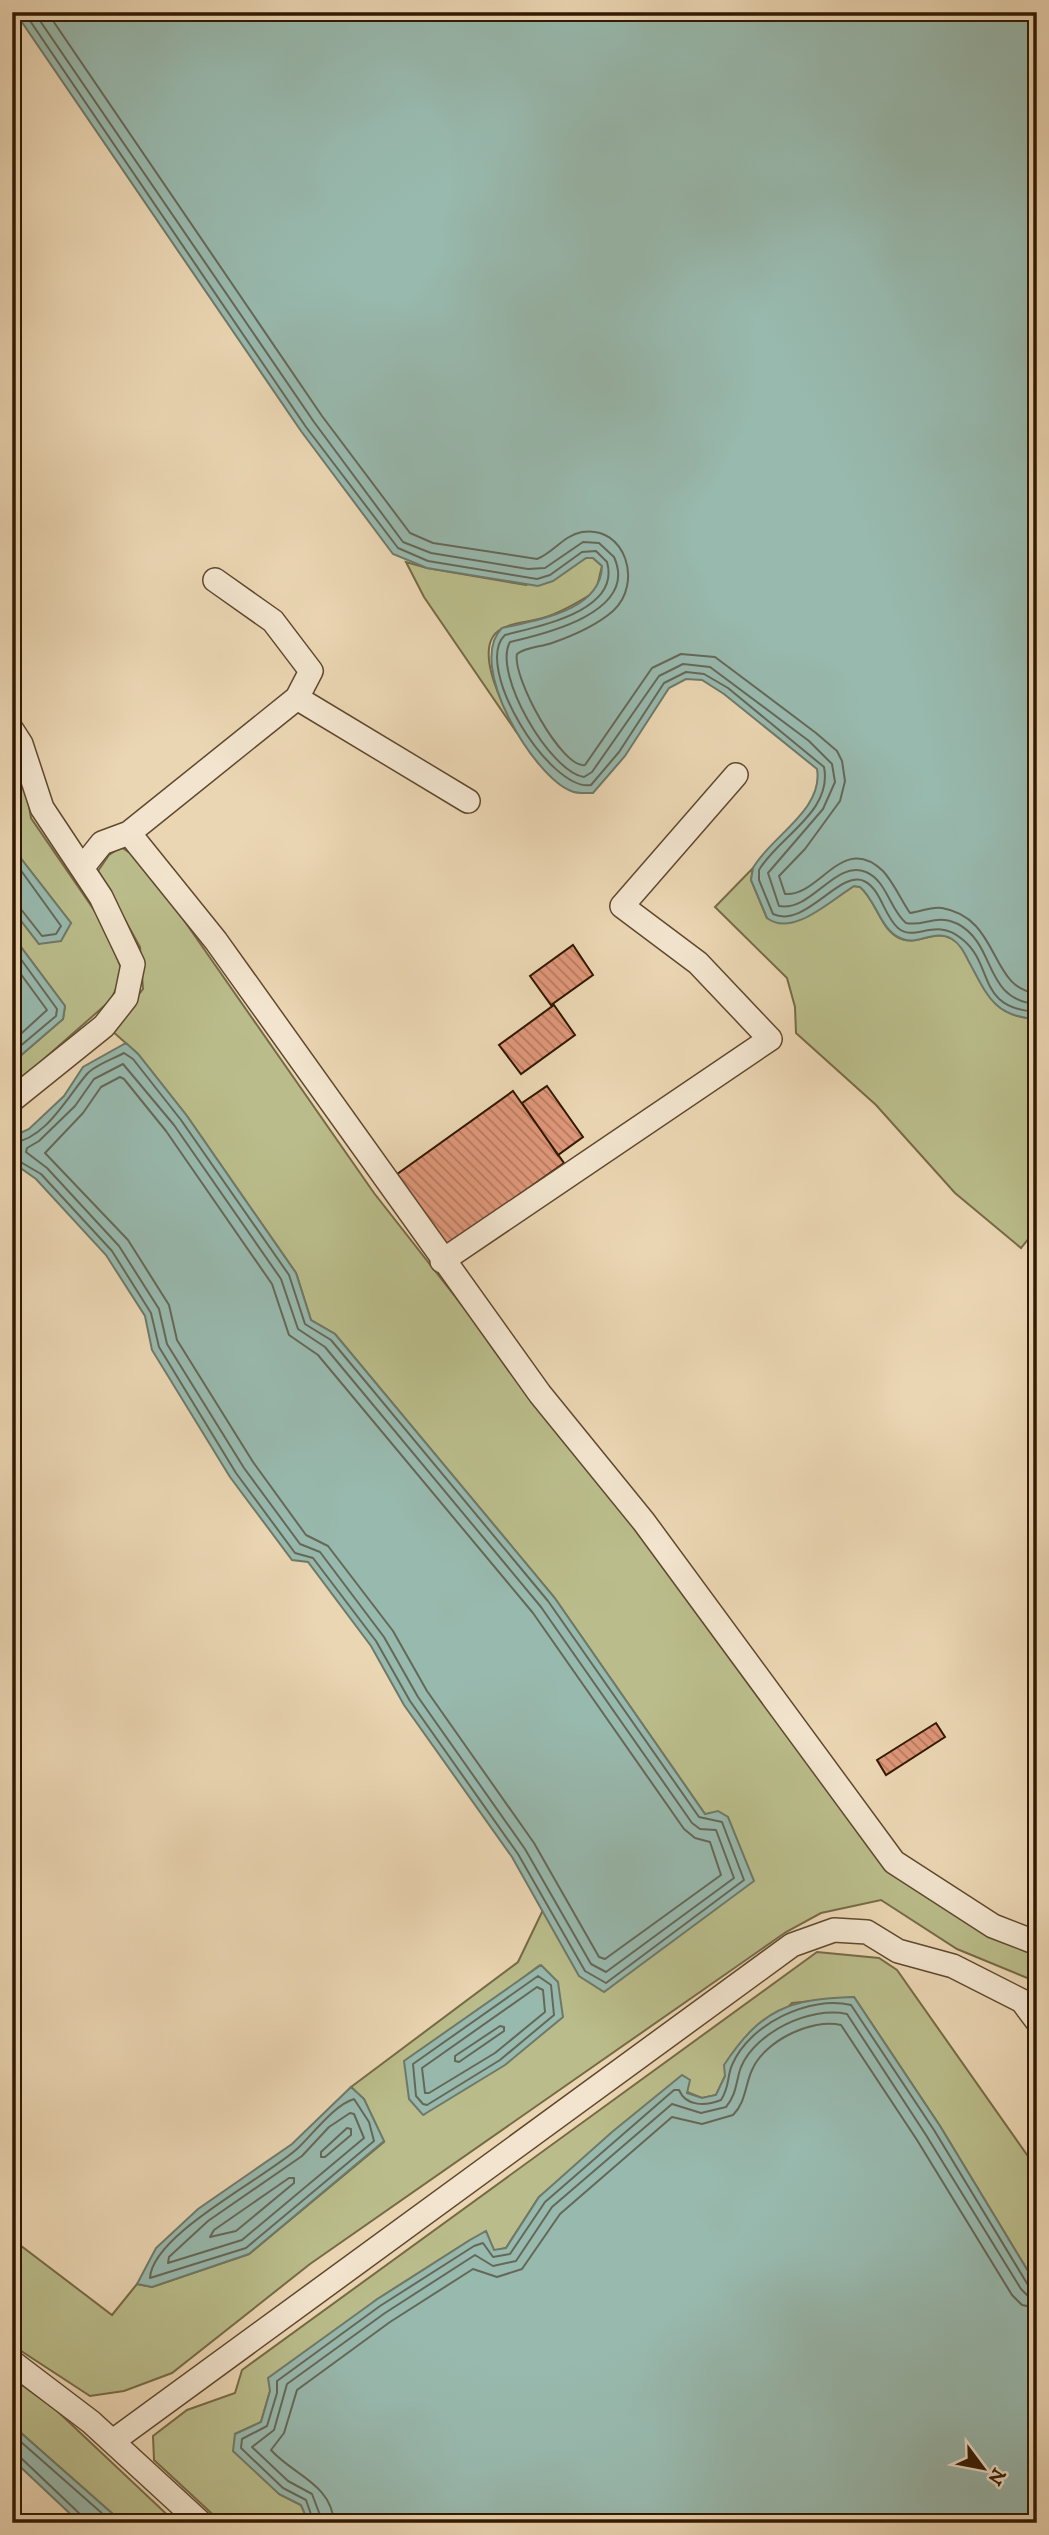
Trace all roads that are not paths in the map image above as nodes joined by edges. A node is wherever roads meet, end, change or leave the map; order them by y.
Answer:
1 (215, 580) dead end
2 (296, 698) junction
3 (12, 730) edge
4 (736, 775) dead end
5 (468, 801) dead end
6 (129, 833) junction
7 (82, 868) junction
8 (12, 1100) edge
9 (442, 1261) junction
10 (1037, 1943) edge
11 (1029, 1996) edge
12 (1037, 2021) edge
13 (12, 2362) edge
14 (113, 2441) junction
15 (201, 2523) edge

1 - 2 street
2 - 5 street
2 - 6 street
3 - 7 street
4 - 9 street
6 - 7 street
6 - 9 street
7 - 8 street
9 - 10 street
11 - 12 street
11 - 14 street
13 - 14 street
14 - 15 street

